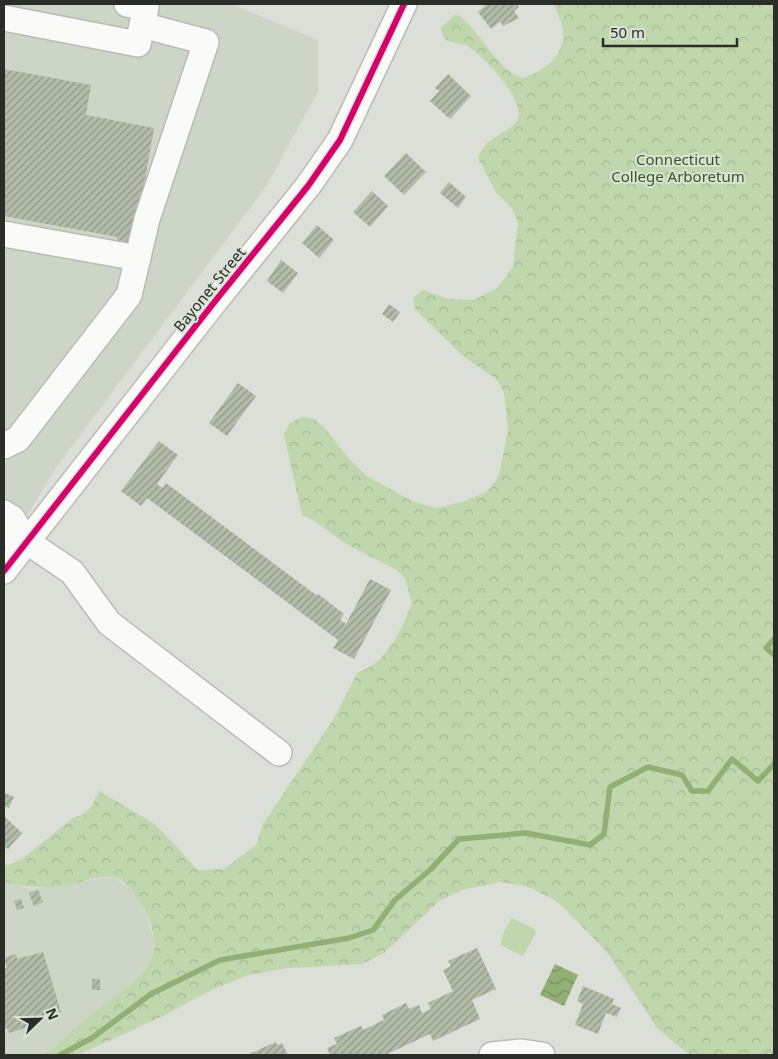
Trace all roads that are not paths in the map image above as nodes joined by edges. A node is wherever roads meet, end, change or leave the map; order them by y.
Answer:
1 (127, 4) edge
2 (404, 4) edge
3 (4, 18) edge
4 (142, 25) junction
5 (4, 234) edge
6 (138, 258) junction
7 (4, 446) edge
8 (4, 513) edge
9 (15, 537) edge
10 (4, 571) edge
11 (279, 754) dead end
12 (492, 1055) edge
13 (542, 1055) edge

1 - 4 street
2 - 9 street, Bayonet Street
3 - 4 street
4 - 6 street
5 - 6 street
6 - 7 street
8 - 9 street
9 - 10 street, Bayonet Street
9 - 11 street
12 - 13 street

